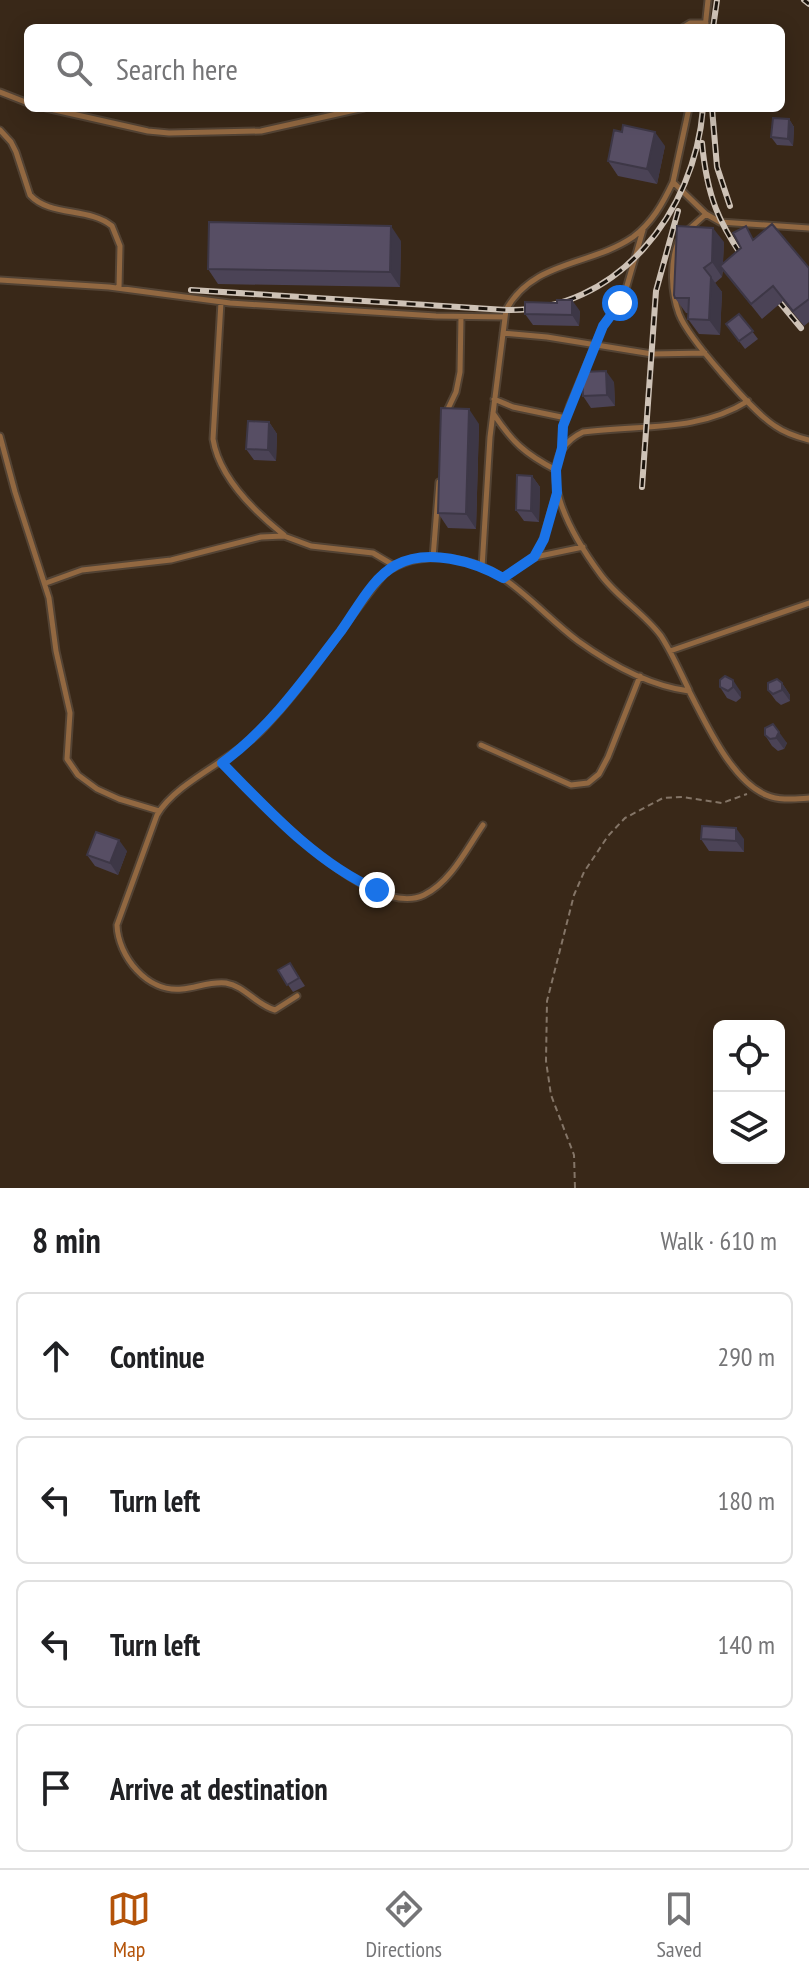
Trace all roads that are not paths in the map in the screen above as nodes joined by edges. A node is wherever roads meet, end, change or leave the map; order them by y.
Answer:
1 (708, 0) edge
2 (705, 24) edge
3 (0, 92) edge
4 (24, 101) edge
5 (64, 112) edge
6 (346, 112) edge
7 (688, 112) edge
8 (0, 130) edge
9 (673, 182) junction
10 (706, 214) junction
11 (809, 228) edge
12 (643, 229) junction
13 (0, 280) edge
14 (119, 288) junction
15 (221, 302) junction
16 (461, 317) junction
17 (505, 317) junction
18 (503, 333) junction
19 (596, 344) junction
20 (705, 353) junction
21 (494, 399) junction
22 (748, 401) junction
23 (493, 413) junction
24 (445, 416) edge
25 (566, 418) junction
26 (0, 436) edge
27 (809, 440) edge
28 (562, 448) junction
29 (556, 470) junction
30 (439, 478) edge
31 (557, 493) junction
32 (284, 536) junction
33 (583, 547) junction
34 (534, 557) junction
35 (433, 558) junction
36 (395, 566) junction
37 (482, 568) junction
38 (503, 578) junction
39 (46, 583) junction
40 (809, 603) edge
41 (670, 651) junction
42 (640, 676) junction
43 (689, 691) junction
44 (481, 745) dead end
45 (222, 763) junction
46 (809, 798) edge
47 (159, 811) junction
48 (483, 825) dead end
49 (297, 996) dead end

1 - 2 lane
3 - 4 lane
5 - 6 lane
7 - 9 lane
8 - 14 lane
9 - 10 lane
9 - 12 lane
10 - 11 lane
10 - 20 lane
12 - 17 lane
12 - 19 lane
13 - 14 lane
14 - 15 lane
15 - 16 lane
15 - 32 lane
16 - 17 lane
16 - 24 lane
17 - 18 lane
18 - 19 lane
18 - 21 lane
19 - 20 lane
19 - 25 lane
20 - 22 lane
21 - 23 lane
21 - 25 lane
22 - 27 lane
22 - 28 lane
23 - 29 lane
23 - 37 lane
25 - 28 lane
26 - 39 lane
28 - 29 lane
29 - 31 lane
30 - 35 lane
31 - 33 lane
31 - 34 lane
32 - 36 lane
32 - 39 lane
33 - 34 lane
33 - 41 lane
34 - 38 lane
35 - 36 lane
35 - 37 lane
36 - 45 lane
37 - 38 lane
38 - 42 lane
39 - 47 lane
40 - 41 lane
41 - 43 lane
42 - 43 lane
42 - 44 lane
43 - 46 lane
45 - 47 lane
45 - 48 lane
47 - 49 lane

